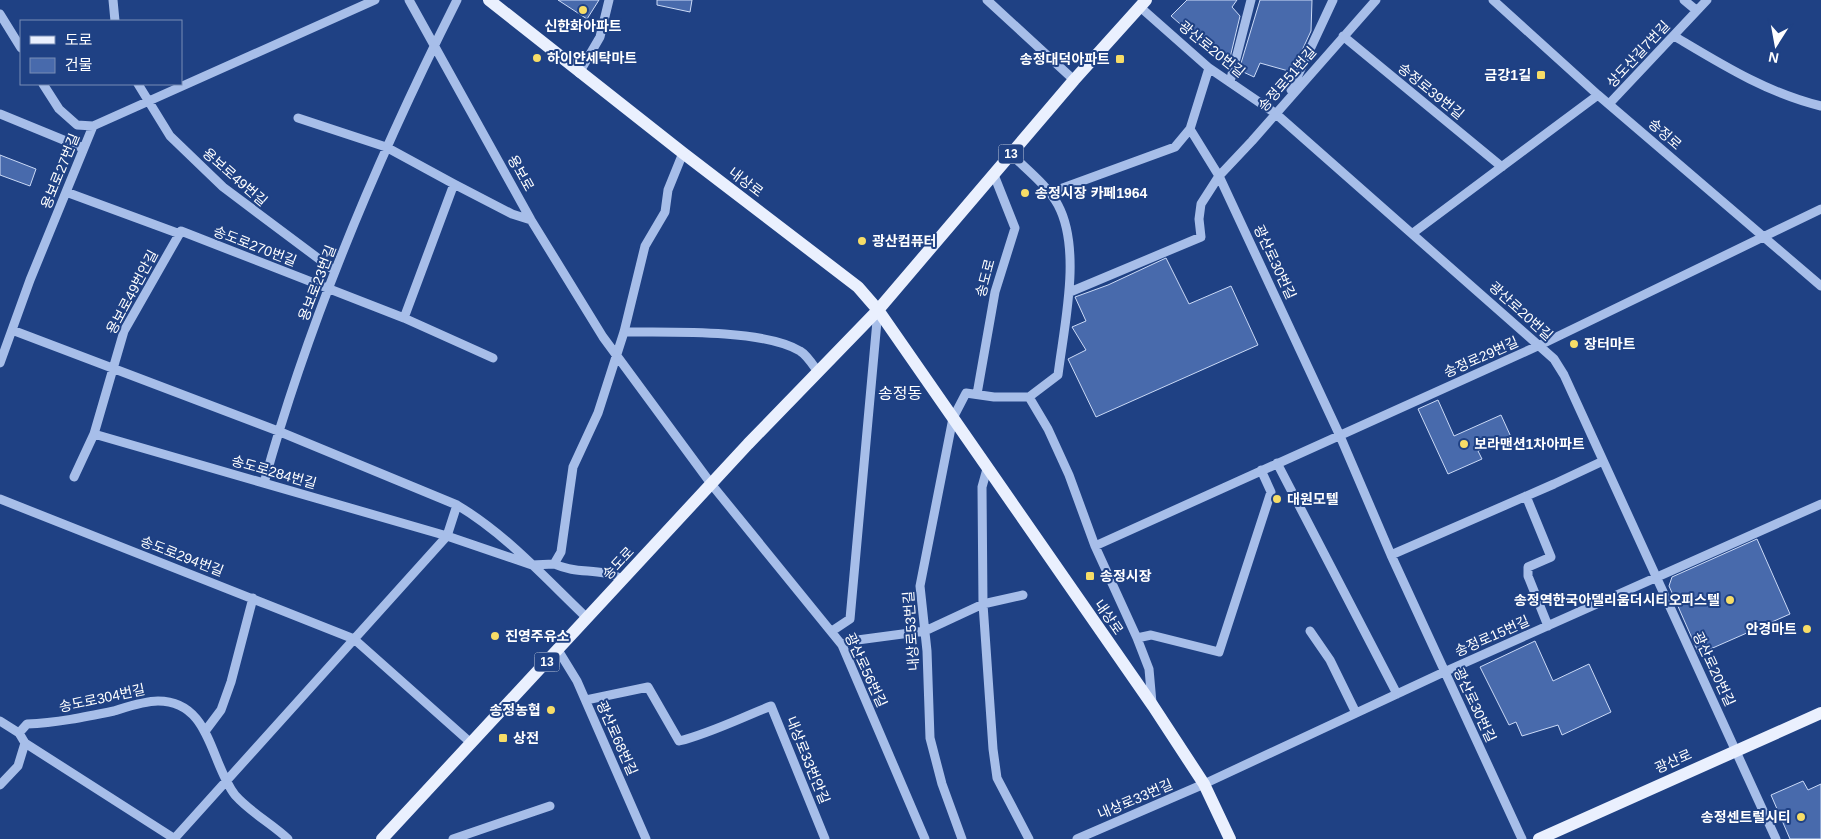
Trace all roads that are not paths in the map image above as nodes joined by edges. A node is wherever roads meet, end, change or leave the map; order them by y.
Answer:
1 (112, 0) edge
2 (375, 0) edge
3 (409, 0) edge
4 (457, 0) edge
5 (488, 0) edge
6 (609, 0) edge
7 (987, 0) edge
8 (1251, 0) edge
9 (1333, 0) edge
10 (1376, 0) edge
11 (1493, 0) edge
12 (1684, 0) edge
13 (1707, 0) edge
14 (1143, 3) edge
15 (1696, 10) junction
16 (0, 14) edge
17 (115, 20) edge
18 (1343, 36) junction
19 (1674, 36) junction
20 (435, 44) junction
21 (20, 46) edge
22 (1209, 68) junction
23 (580, 73) junction
24 (1074, 80) junction
25 (1230, 82) junction
26 (44, 85) edge
27 (139, 85) edge
28 (1598, 95) junction
29 (148, 100) junction
30 (1287, 100) junction
31 (1609, 104) junction
32 (1821, 106) edge
33 (1275, 113) junction
34 (0, 114) edge
35 (298, 118) dead end
36 (93, 126) junction
37 (1190, 129) junction
38 (386, 147) junction
39 (83, 148) junction
40 (683, 153) junction
41 (1012, 154) junction
42 (1502, 167) junction
43 (994, 175) junction
44 (1219, 176) junction
45 (454, 184) junction
46 (66, 192) junction
47 (1049, 193) junction
48 (1821, 209) edge
49 (531, 220) junction
50 (180, 232) junction
51 (1413, 233) junction
52 (1764, 237) junction
53 (335, 271) junction
54 (1821, 286) edge
55 (328, 289) junction
56 (1070, 292) junction
57 (878, 310) junction
58 (404, 318) junction
59 (12, 330) junction
60 (624, 332) junction
61 (1540, 346) junction
62 (616, 355) junction
63 (493, 358) dead end
64 (0, 363) edge
65 (112, 368) junction
66 (818, 372) junction
67 (977, 394) junction
68 (1029, 397) junction
69 (953, 418) junction
70 (278, 431) junction
71 (94, 434) junction
72 (1340, 436) junction
73 (1603, 461) junction
74 (1277, 463) junction
75 (988, 468) junction
76 (1261, 470) junction
77 (74, 477) dead end
78 (264, 483) junction
79 (712, 485) junction
80 (1526, 496) junction
81 (0, 500) edge
82 (1821, 504) edge
83 (457, 505) junction
84 (447, 536) junction
85 (1095, 546) junction
86 (1391, 555) junction
87 (554, 564) junction
88 (532, 565) junction
89 (1657, 578) junction
90 (623, 579) junction
91 (1023, 595) dead end
92 (252, 598) junction
93 (982, 604) junction
94 (587, 618) junction
95 (1548, 626) junction
96 (925, 630) junction
97 (832, 631) junction
98 (1310, 631) dead end
99 (1137, 638) junction
100 (354, 639) junction
101 (842, 646) junction
102 (558, 650) junction
103 (1444, 672) junction
104 (1397, 694) junction
105 (586, 700) junction
106 (1153, 706) junction
107 (1356, 713) junction
108 (1821, 713) edge
109 (0, 721) edge
110 (206, 730) junction
111 (19, 733) junction
112 (25, 743) junction
113 (471, 743) junction
114 (1736, 749) junction
115 (227, 781) junction
116 (1204, 784) junction
117 (0, 785) edge
118 (550, 806) dead end
119 (484, 830) junction
120 (385, 838) edge
121 (175, 839) edge
122 (288, 839) edge
123 (454, 839) edge
124 (488, 839) edge
125 (646, 839) edge
126 (824, 839) edge
127 (925, 839) edge
128 (962, 839) edge
129 (1029, 839) edge
130 (1077, 839) edge
131 (1230, 839) edge
132 (1522, 839) edge
133 (1538, 839) edge
134 (1776, 839) edge

1 - 17 street
2 - 29 street, 용보로27번길
3 - 20 street, 용보로
4 - 20 street, 용보로23번길
5 - 23 main road, 내상로
6 - 23 street
7 - 24 street
8 - 25 street
9 - 30 street
10 - 18 street, 송정로51번길
11 - 28 street, 송정로
12 - 15 street
13 - 15 street, 상도산길7번길
14 - 22 street, 광산로20번길
14 - 24 main road, 송도로 / 13
15 - 19 street, 상도산길7번길
16 - 21 street
18 - 30 street, 송정로51번길
18 - 42 street, 송정로39번길
19 - 31 street, 상도산길7번길
19 - 32 street
20 - 38 street, 용보로23번길
20 - 49 street, 용보로
22 - 25 street, 광산로20번길
22 - 37 street
23 - 40 main road, 내상로
24 - 41 main road, 송도로 / 13
25 - 33 street, 광산로20번길
26 - 36 street
27 - 29 street, 용보로49번길
28 - 31 street, 송정로
28 - 42 street
29 - 36 street, 용보로27번길
29 - 53 street, 용보로49번길
30 - 33 street, 송정로51번길
31 - 52 street, 송정로
33 - 44 street, 송정로51번길
33 - 51 street, 광산로20번길
34 - 39 street
35 - 38 street
36 - 39 street, 용보로27번길
37 - 44 street, 광산로30번길
37 - 47 street
38 - 45 street
38 - 53 street, 용보로23번길
39 - 46 street, 용보로27번길
40 - 57 main road, 내상로
40 - 60 street
41 - 43 main road, 송도로 / 13
41 - 47 street
42 - 51 street
43 - 57 main road, 송도로 / 13
43 - 67 street, 송도로
44 - 56 street, 송정로51번길
44 - 72 street, 광산로30번길
45 - 49 street
45 - 58 street
46 - 50 street, 송도로270번길
46 - 59 street, 용보로27번길
47 - 56 street
48 - 52 street, 송정로29번길
49 - 62 street, 용보로
50 - 55 street, 송도로270번길
50 - 65 street, 용보로49번안길
51 - 61 street, 광산로20번길
52 - 54 street, 송정로
52 - 61 street, 송정로29번길
53 - 55 street, 용보로23번길
55 - 58 street, 송도로270번길
55 - 70 street, 용보로23번길
56 - 68 street
57 - 66 main road, 송도로 / 13
57 - 69 main road, 내상로
57 - 97 street
58 - 63 street, 송도로270번길
59 - 64 street, 용보로27번길
59 - 65 street
60 - 62 street
60 - 66 street
61 - 72 street, 송정로29번길
61 - 73 street, 광산로20번길
62 - 79 street, 용보로
62 - 87 street
65 - 70 street
65 - 71 street, 용보로49번안길
66 - 79 main road, 송도로 / 13
67 - 68 street
67 - 69 street
68 - 85 street
69 - 75 main road, 내상로
69 - 96 street, 내상로53번길
70 - 78 street, 용보로23번길
70 - 83 street
71 - 77 street, 용보로49번안길
71 - 78 street, 송도로284번길
72 - 74 street, 송정로29번길
72 - 86 street, 광산로30번길
73 - 80 street
73 - 89 street, 광산로20번길
74 - 76 street, 송정로29번길
74 - 104 street
75 - 93 street
75 - 106 main road, 내상로
76 - 85 street, 송정로29번길
76 - 99 street, 내상로
78 - 84 street, 송도로284번길
79 - 90 main road, 송도로 / 13
79 - 97 street, 광산로56번길
80 - 86 street
80 - 95 street
81 - 92 street, 송도로294번길
82 - 89 street, 송정로15번길
83 - 84 street
83 - 88 street
84 - 88 street, 송도로284번길
84 - 100 street
85 - 99 street
86 - 103 street, 광산로30번길
87 - 88 street
87 - 90 street
88 - 94 street
89 - 95 street, 송정로15번길
89 - 114 street, 광산로20번길
90 - 94 main road, 송도로 / 13
91 - 93 street
92 - 100 street, 송도로294번길
92 - 110 street
93 - 96 street
93 - 129 street
94 - 102 main road, 송도로 / 13
95 - 103 street, 송정로15번길
96 - 101 street
96 - 128 street, 내상로53번길
97 - 101 street, 광산로56번길
98 - 107 street
99 - 106 street
100 - 113 street, 송도로294번길
100 - 115 street
101 - 127 street, 광산로56번길
102 - 105 street, 광산로68번길
102 - 113 main road, 송도로 / 13
103 - 104 street, 송정로15번길
103 - 132 street, 광산로30번길
104 - 107 street, 송정로15번길
105 - 125 street, 광산로68번길
105 - 126 street, 내상로33번안길
106 - 116 main road, 내상로
107 - 116 street, 송정로15번길
108 - 114 main road, 광산로
109 - 111 street
110 - 111 street, 송도로304번길
110 - 115 street, 송도로304번길
111 - 112 street
112 - 117 street
112 - 121 street
113 - 120 main road, 송도로 / 13
114 - 133 main road, 광산로
114 - 134 street, 광산로20번길
115 - 121 street
115 - 122 street, 송도로304번길
116 - 130 street, 내상로33번길
116 - 131 main road, 내상로
118 - 119 street
119 - 123 street
119 - 124 street

